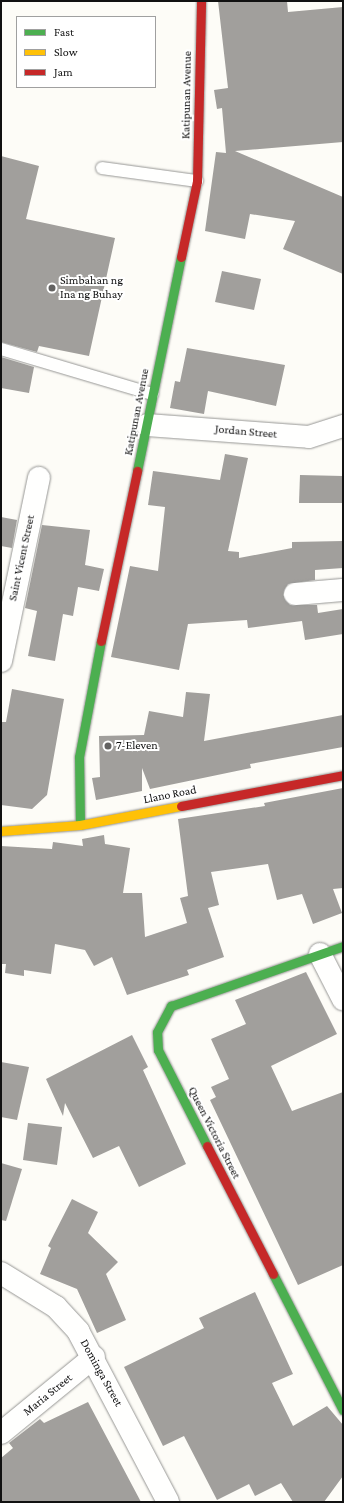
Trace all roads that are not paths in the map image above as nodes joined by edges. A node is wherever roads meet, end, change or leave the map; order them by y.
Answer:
1 (201, 1) edge
2 (102, 168) dead end
3 (197, 181) junction
4 (1, 349) edge
5 (152, 394) junction
6 (147, 425) junction
7 (343, 426) edge
8 (39, 478) dead end
9 (343, 590) edge
10 (295, 594) dead end
11 (1, 661) edge
12 (343, 775) edge
13 (80, 825) junction
14 (1, 831) edge
15 (343, 946) edge
16 (320, 954) junction
17 (343, 999) edge
18 (1, 1272) edge
19 (94, 1357) junction
20 (343, 1410) edge
21 (1, 1433) edge
22 (168, 1502) edge

1 - 3 street, Katipunan Avenue
2 - 3 lane
3 - 5 street, Katipunan Avenue
4 - 5 lane
5 - 6 street, Katipunan Avenue
6 - 7 street, Jordan Street
6 - 13 street, Katipunan Avenue
8 - 11 street, Saint Vicent Street
9 - 10 street
12 - 13 street, Llano Road
13 - 14 street, Llano Road
15 - 16 street, Queen Victoria Street
16 - 17 street
16 - 20 street, Queen Victoria Street
18 - 19 street, Dominga Street
19 - 21 street, Maria Street
19 - 22 street, Dominga Street

